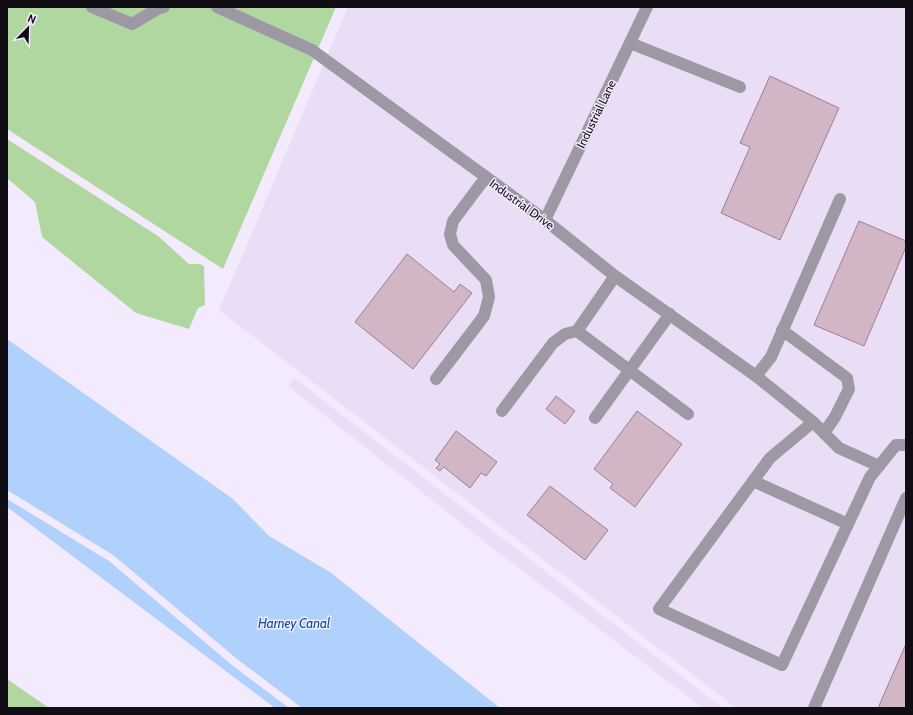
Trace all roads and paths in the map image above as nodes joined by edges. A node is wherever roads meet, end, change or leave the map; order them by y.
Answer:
1 (92, 7) edge
2 (164, 7) edge
3 (217, 7) edge
4 (647, 7) edge
5 (630, 43) junction
6 (740, 87) dead end
7 (486, 177) junction
8 (840, 199) dead end
9 (545, 220) junction
10 (615, 276) junction
11 (670, 314) junction
12 (782, 330) junction
13 (577, 331) junction
14 (629, 370) junction
15 (756, 376) junction
16 (436, 379) dead end
17 (502, 411) dead end
18 (688, 414) dead end
19 (595, 418) dead end
20 (813, 422) junction
21 (824, 433) junction
22 (906, 445) edge
23 (879, 466) junction
24 (753, 481) junction
25 (906, 498) edge
26 (848, 524) junction
27 (814, 708) edge

1 - 2 street
3 - 7 street, Industrial Drive
4 - 5 street, Industrial Lane
5 - 6 street
5 - 9 street, Industrial Lane
7 - 9 street, Industrial Drive
7 - 16 street
8 - 12 street
9 - 10 street, Industrial Drive
10 - 11 street, Industrial Drive
10 - 13 street
11 - 14 street
11 - 15 street, Industrial Drive
12 - 15 street
12 - 21 street
13 - 14 street
13 - 17 street
14 - 18 street
14 - 19 street
15 - 20 street, Industrial Drive
20 - 21 street, Industrial Drive
20 - 24 street
21 - 23 street, Industrial Drive
22 - 23 street
23 - 26 street
24 - 26 street
24 - 26 street
25 - 27 street

